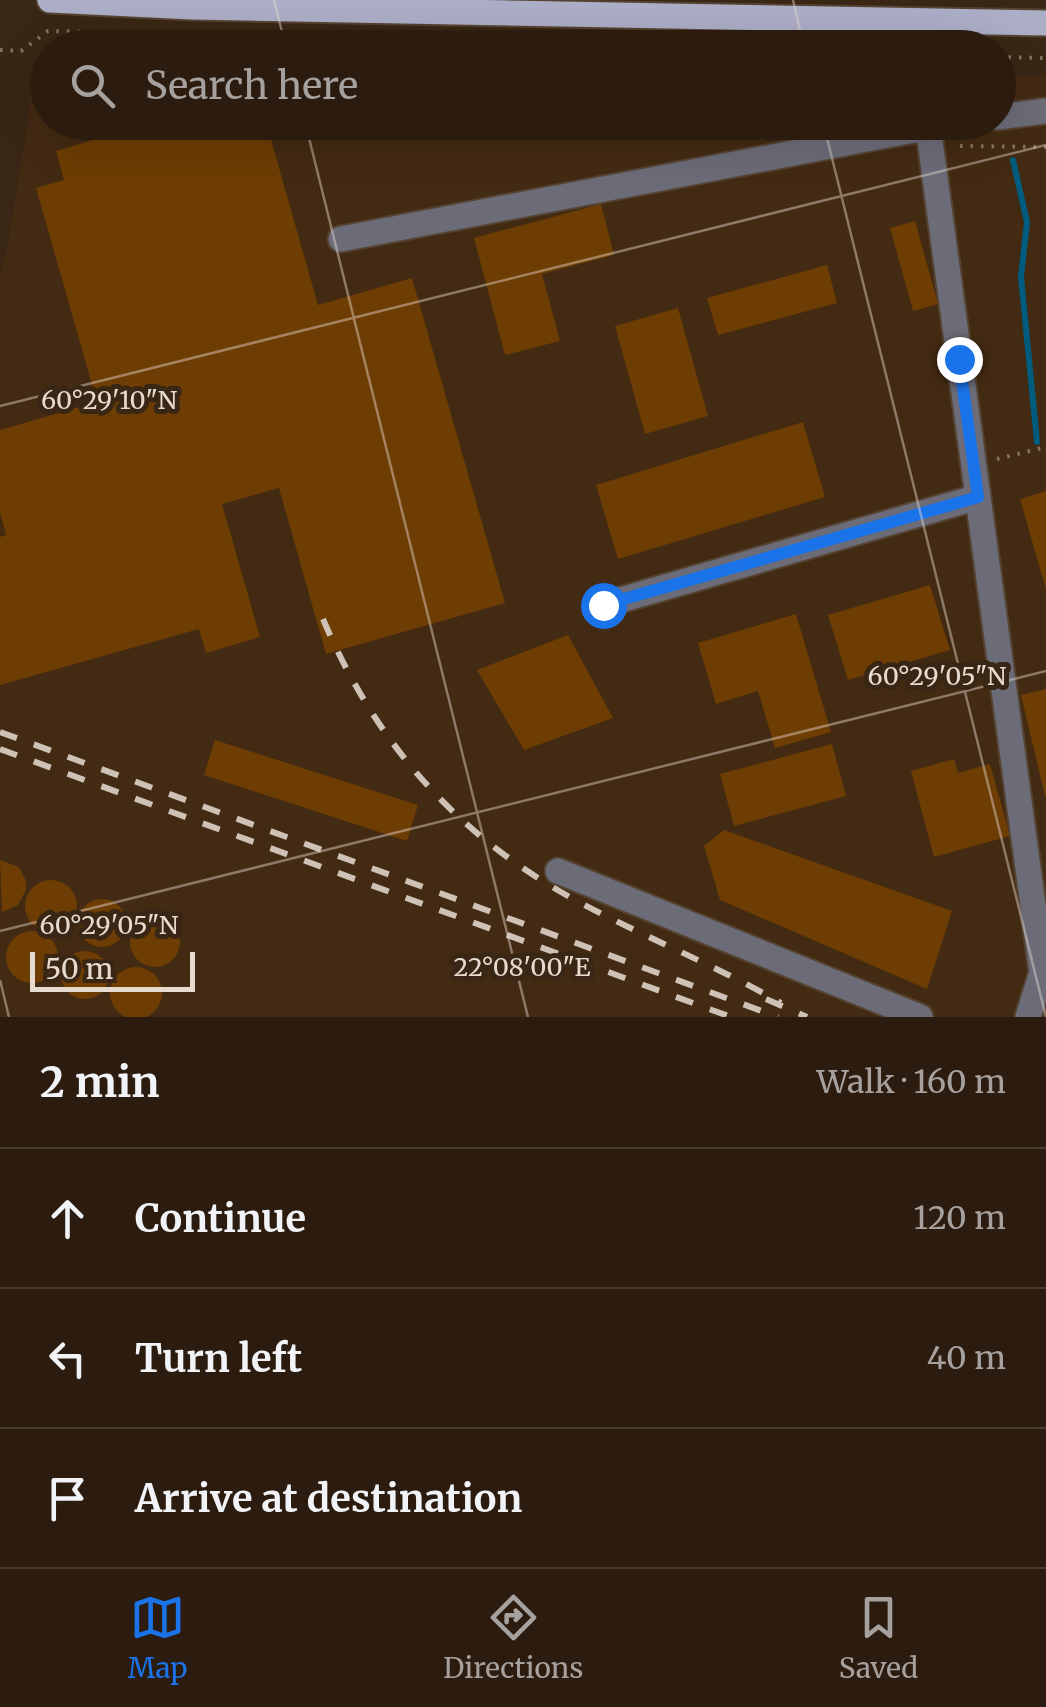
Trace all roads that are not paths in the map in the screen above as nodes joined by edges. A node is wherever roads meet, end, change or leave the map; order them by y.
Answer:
1 (50, 0) edge
2 (1046, 23) edge
3 (1046, 111) edge
4 (1016, 115) edge
5 (906, 140) edge
6 (930, 140) edge
7 (340, 239) dead end
8 (978, 497) junction
9 (603, 605) dead end
10 (558, 871) dead end
11 (1036, 1004) edge
12 (920, 1017) edge

1 - 2 main road
3 - 4 lane
5 - 7 lane
6 - 8 lane
8 - 9 lane
8 - 11 lane
10 - 12 lane

